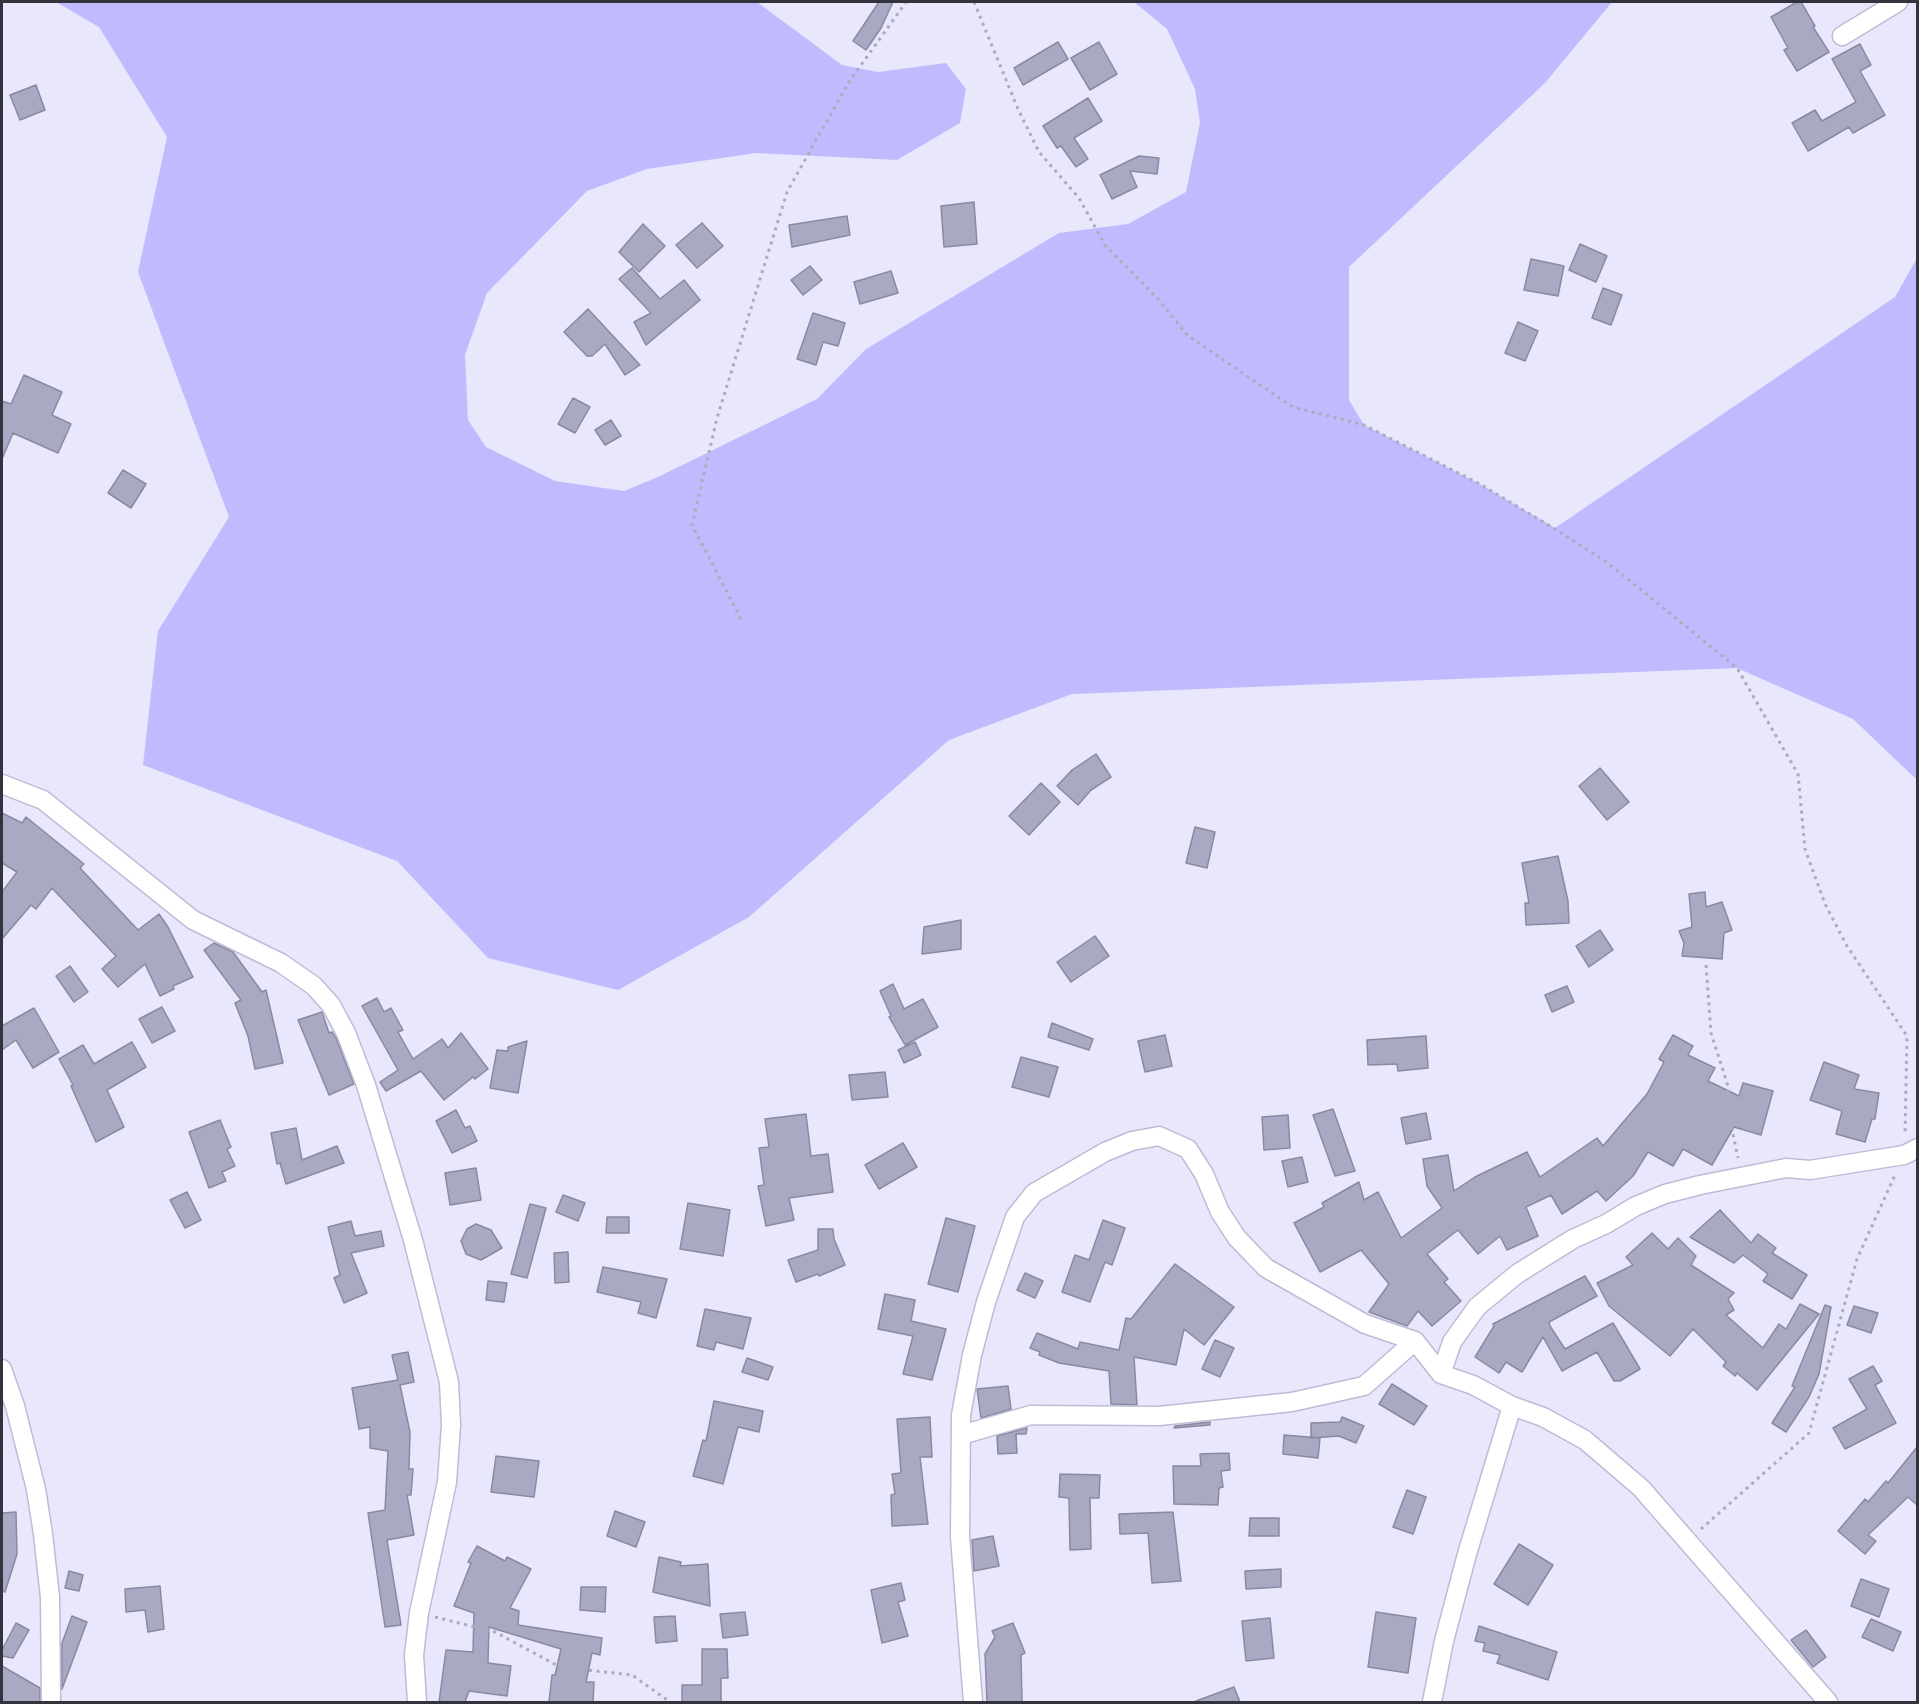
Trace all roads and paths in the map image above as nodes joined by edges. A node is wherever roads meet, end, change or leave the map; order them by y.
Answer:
1 (906, 2) edge
2 (974, 2) edge
3 (1898, 2) edge
4 (1842, 36) dead end
5 (741, 619) dead end
6 (2, 784) edge
7 (1706, 966) dead end
8 (1911, 1151) edge
9 (1742, 1178) junction
10 (1415, 1341) junction
11 (2, 1370) edge
12 (1441, 1374) junction
13 (1512, 1406) junction
14 (961, 1435) junction
15 (1689, 1540) junction
16 (419, 1613) junction
17 (51, 1702) edge
18 (417, 1702) edge
19 (670, 1702) edge
20 (973, 1702) edge
21 (1432, 1702) edge
22 (1828, 1702) edge

1 - 5 path
2 - 8 path
3 - 4 street
6 - 16 street
7 - 9 path
8 - 9 street
8 - 15 path
9 - 12 street
10 - 12 street
10 - 14 street
10 - 14 street
11 - 17 street
12 - 13 street
13 - 15 street
13 - 21 street
14 - 20 street
15 - 22 street
16 - 18 street
16 - 19 path

